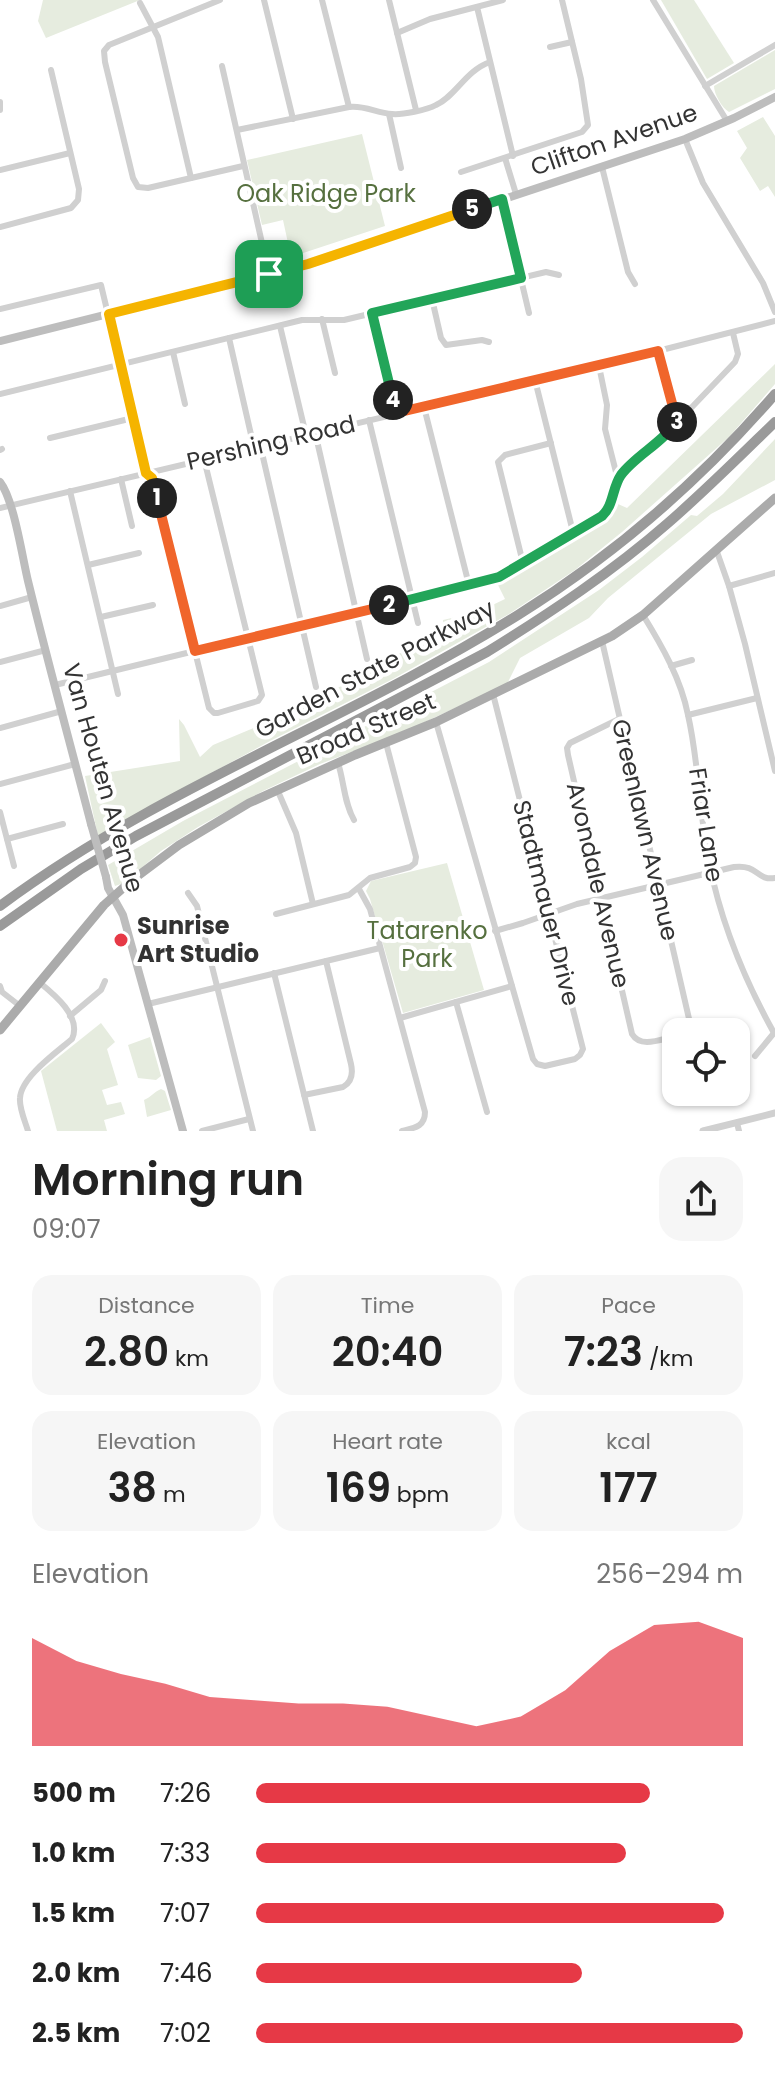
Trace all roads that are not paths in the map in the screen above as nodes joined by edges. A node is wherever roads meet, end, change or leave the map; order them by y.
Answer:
1 (220, 0) edge
2 (264, 0) edge
3 (322, 0) edge
4 (389, 0) edge
5 (503, 0) edge
6 (562, 0) edge
7 (653, 0) edge
8 (140, 3) dead end
9 (477, 7) junction
10 (151, 27) junction
11 (397, 33) junction
12 (572, 42) junction
13 (775, 45) edge
14 (550, 47) dead end
15 (490, 62) junction
16 (222, 66) dead end
17 (51, 70) dead end
18 (705, 86) junction
19 (775, 97) edge
20 (0, 102) edge
21 (349, 107) junction
22 (0, 110) edge
23 (416, 110) junction
24 (389, 114) junction
25 (293, 119) junction
26 (727, 121) junction
27 (237, 130) junction
28 (685, 139) junction
29 (70, 153) junction
30 (513, 156) junction
31 (505, 158) junction
32 (243, 166) junction
33 (602, 167) junction
34 (401, 168) dead end
35 (0, 170) edge
36 (461, 172) dead end
37 (191, 178) junction
38 (516, 194) junction
39 (502, 199) junction
40 (0, 227) edge
41 (269, 274) junction
42 (559, 275) dead end
43 (521, 278) junction
44 (635, 284) dead end
45 (432, 299) junction
46 (0, 309) edge
47 (775, 312) edge
48 (372, 313) junction
49 (529, 313) dead end
50 (109, 314) junction
51 (322, 319) junction
52 (775, 321) edge
53 (280, 326) junction
54 (733, 333) junction
55 (229, 338) junction
56 (0, 341) edge
57 (489, 342) dead end
58 (658, 351) junction
59 (173, 352) junction
60 (121, 365) junction
61 (599, 366) junction
62 (335, 373) dead end
63 (535, 380) junction
64 (0, 394) edge
65 (775, 394) edge
66 (185, 404) dead end
67 (424, 407) junction
68 (396, 413) junction
69 (133, 418) junction
70 (369, 420) junction
71 (775, 422) edge
72 (677, 423) junction
73 (315, 432) junction
74 (306, 435) junction
75 (50, 438) dead end
76 (551, 443) junction
77 (258, 446) junction
78 (204, 459) junction
79 (146, 473) junction
80 (121, 479) junction
81 (618, 481) junction
82 (0, 482) edge
83 (70, 491) junction
84 (775, 498) edge
85 (11, 506) junction
86 (0, 508) edge
87 (132, 526) dead end
88 (573, 532) junction
89 (716, 549) junction
90 (139, 553) dead end
91 (523, 563) junction
92 (88, 565) junction
93 (775, 573) edge
94 (469, 585) junction
95 (729, 586) junction
96 (32, 597) junction
97 (412, 599) junction
98 (153, 605) dead end
99 (0, 606) edge
100 (356, 613) junction
101 (643, 615) junction
102 (101, 617) junction
103 (418, 623) dead end
104 (301, 626) junction
105 (248, 638) junction
106 (602, 641) junction
107 (46, 650) junction
108 (195, 651) junction
109 (367, 659) dead end
110 (692, 660) dead end
111 (0, 662) edge
112 (671, 666) junction
113 (114, 671) junction
114 (55, 685) junction
115 (316, 687) dead end
116 (118, 694) dead end
117 (493, 694) junction
118 (757, 698) junction
119 (62, 711) junction
120 (688, 715) junction
121 (619, 719) junction
122 (436, 722) junction
123 (0, 728) edge
124 (386, 743) junction
125 (773, 753) edge
126 (338, 763) junction
127 (75, 764) junction
128 (775, 771) edge
129 (0, 784) edge
130 (277, 789) junction
131 (0, 812) edge
132 (354, 820) dead end
133 (63, 824) dead end
134 (7, 839) junction
135 (14, 866) dead end
136 (711, 873) junction
137 (775, 878) edge
138 (657, 885) junction
139 (359, 889) junction
140 (188, 893) dead end
141 (113, 896) junction
142 (601, 898) junction
143 (313, 904) junction
144 (0, 906) edge
145 (547, 913) junction
146 (276, 914) dead end
147 (0, 926) edge
148 (495, 931) junction
149 (380, 948) junction
150 (326, 961) junction
151 (274, 973) junction
152 (105, 981) dead end
153 (39, 982) junction
154 (0, 986) edge
155 (512, 986) junction
156 (217, 987) junction
157 (456, 1002) junction
158 (148, 1004) junction
159 (20, 1006) junction
160 (70, 1016) junction
161 (400, 1018) junction
162 (688, 1018) edge
163 (0, 1030) edge
164 (774, 1033) edge
165 (662, 1039) edge
166 (755, 1056) dead end
167 (304, 1095) junction
168 (487, 1112) dead end
169 (775, 1113) edge
170 (249, 1119) junction
171 (738, 1127) edge
172 (28, 1131) edge
173 (183, 1131) edge
174 (202, 1131) edge
175 (253, 1131) edge
176 (313, 1131) edge
177 (402, 1131) edge
178 (703, 1131) edge

1 - 10 street
2 - 25 street
3 - 21 street
4 - 11 street
5 - 9 street
6 - 12 street
7 - 18 street
8 - 10 street
9 - 11 street
9 - 15 street
10 - 37 street
10 - 37 street
11 - 23 street
12 - 14 street
12 - 30 street
13 - 18 street
15 - 23 street
15 - 30 street
16 - 27 street
17 - 29 street
18 - 26 street
19 - 26 main road, Clifton Avenue
20 - 22 street
21 - 24 street
21 - 25 street
23 - 24 street
24 - 34 street
25 - 27 street
26 - 28 main road, Clifton Avenue
27 - 32 street
28 - 33 main road, Clifton Avenue
28 - 47 street
29 - 35 street
29 - 40 street
30 - 31 street
31 - 36 street
31 - 38 street
32 - 37 street
32 - 41 street
33 - 38 main road, Clifton Avenue
33 - 44 street
38 - 39 main road, Clifton Avenue
39 - 41 main road, Clifton Avenue
39 - 43 street
41 - 50 main road, Clifton Avenue
42 - 43 street
43 - 45 street
43 - 49 street
45 - 48 street
45 - 57 street
46 - 50 street
48 - 51 street
48 - 68 street
50 - 56 main road, Clifton Avenue
50 - 60 street
51 - 53 street
51 - 62 street
52 - 54 street, Pershing Road
53 - 55 street
53 - 74 street
54 - 58 street, Pershing Road
54 - 72 street
55 - 59 street
55 - 77 street
58 - 61 street, Pershing Road
58 - 72 street
59 - 60 street
59 - 66 street
60 - 64 street
60 - 69 street
61 - 63 street, Pershing Road
61 - 81 street
63 - 67 street, Pershing Road
63 - 76 street
65 - 144 highway, Garden State Parkway
67 - 68 street, Pershing Road
67 - 94 street
68 - 70 street, Pershing Road
69 - 75 street
69 - 79 street
70 - 73 street, Pershing Road
70 - 97 street
71 - 147 highway, Garden State Parkway
72 - 81 street
73 - 74 street, Pershing Road
73 - 100 street
74 - 77 street, Pershing Road
76 - 88 street
76 - 91 street
77 - 78 street, Pershing Road
77 - 104 street
78 - 79 street, Pershing Road
78 - 105 street
79 - 80 street, Pershing Road
79 - 108 street
80 - 83 street, Pershing Road
80 - 87 street
81 - 88 street
82 - 85 main road, Van Houten Avenue
83 - 85 street, Pershing Road
83 - 92 street
84 - 89 main road, Broad Street
85 - 86 street, Pershing Road
85 - 96 main road, Van Houten Avenue
88 - 91 street
89 - 95 street
89 - 101 main road, Broad Street
90 - 92 street
91 - 94 street
92 - 102 street
93 - 95 street
94 - 97 street
95 - 118 street
96 - 99 street
96 - 107 main road, Van Houten Avenue
97 - 100 street
97 - 103 street
98 - 102 street
100 - 104 street
100 - 109 street
101 - 106 main road, Broad Street
101 - 112 street, Friar Lane
102 - 113 street
104 - 105 street
104 - 115 street
105 - 108 street
105 - 108 street
106 - 117 main road, Broad Street
106 - 121 street, Greenlawn Avenue
107 - 111 street
107 - 114 main road, Van Houten Avenue
108 - 113 street
110 - 112 street
112 - 120 street, Friar Lane
113 - 114 street
113 - 116 street
114 - 119 main road, Van Houten Avenue
117 - 122 main road, Broad Street
117 - 145 street, Stadtmauer Drive
118 - 120 street
118 - 125 street
119 - 123 street
119 - 127 main road, Van Houten Avenue
120 - 136 street, Friar Lane
121 - 138 street, Greenlawn Avenue
121 - 142 street, Avondale Avenue
122 - 124 main road, Broad Street
122 - 148 street
124 - 126 main road, Broad Street
124 - 139 street
125 - 128 street
126 - 130 main road, Broad Street
126 - 132 street
127 - 129 street
127 - 141 main road, Van Houten Avenue, bridge
130 - 141 main road, Broad Street
130 - 143 street
131 - 134 street
133 - 134 street
134 - 135 street
136 - 137 street
136 - 138 street
136 - 164 street, Friar Lane
138 - 142 street
138 - 162 street, Greenlawn Avenue
139 - 143 street
139 - 149 street
140 - 156 street
141 - 153 main road, Broad Street
141 - 158 main road, Van Houten Avenue
142 - 145 street
142 - 165 street, Avondale Avenue
143 - 146 street
145 - 148 street
145 - 155 street, Stadtmauer Drive
148 - 155 street
149 - 150 street
149 - 161 street
150 - 151 street
150 - 167 street
151 - 156 street
151 - 167 street
152 - 160 street
153 - 159 main road, Broad Street
153 - 160 street
154 - 159 street
155 - 157 street
156 - 158 street
156 - 170 street
157 - 161 street
157 - 168 street
158 - 173 main road, Van Houten Avenue
159 - 163 main road, Broad Street
160 - 172 street
161 - 177 street
164 - 166 street
167 - 176 street
169 - 171 street
170 - 174 street
170 - 175 street
171 - 178 street

